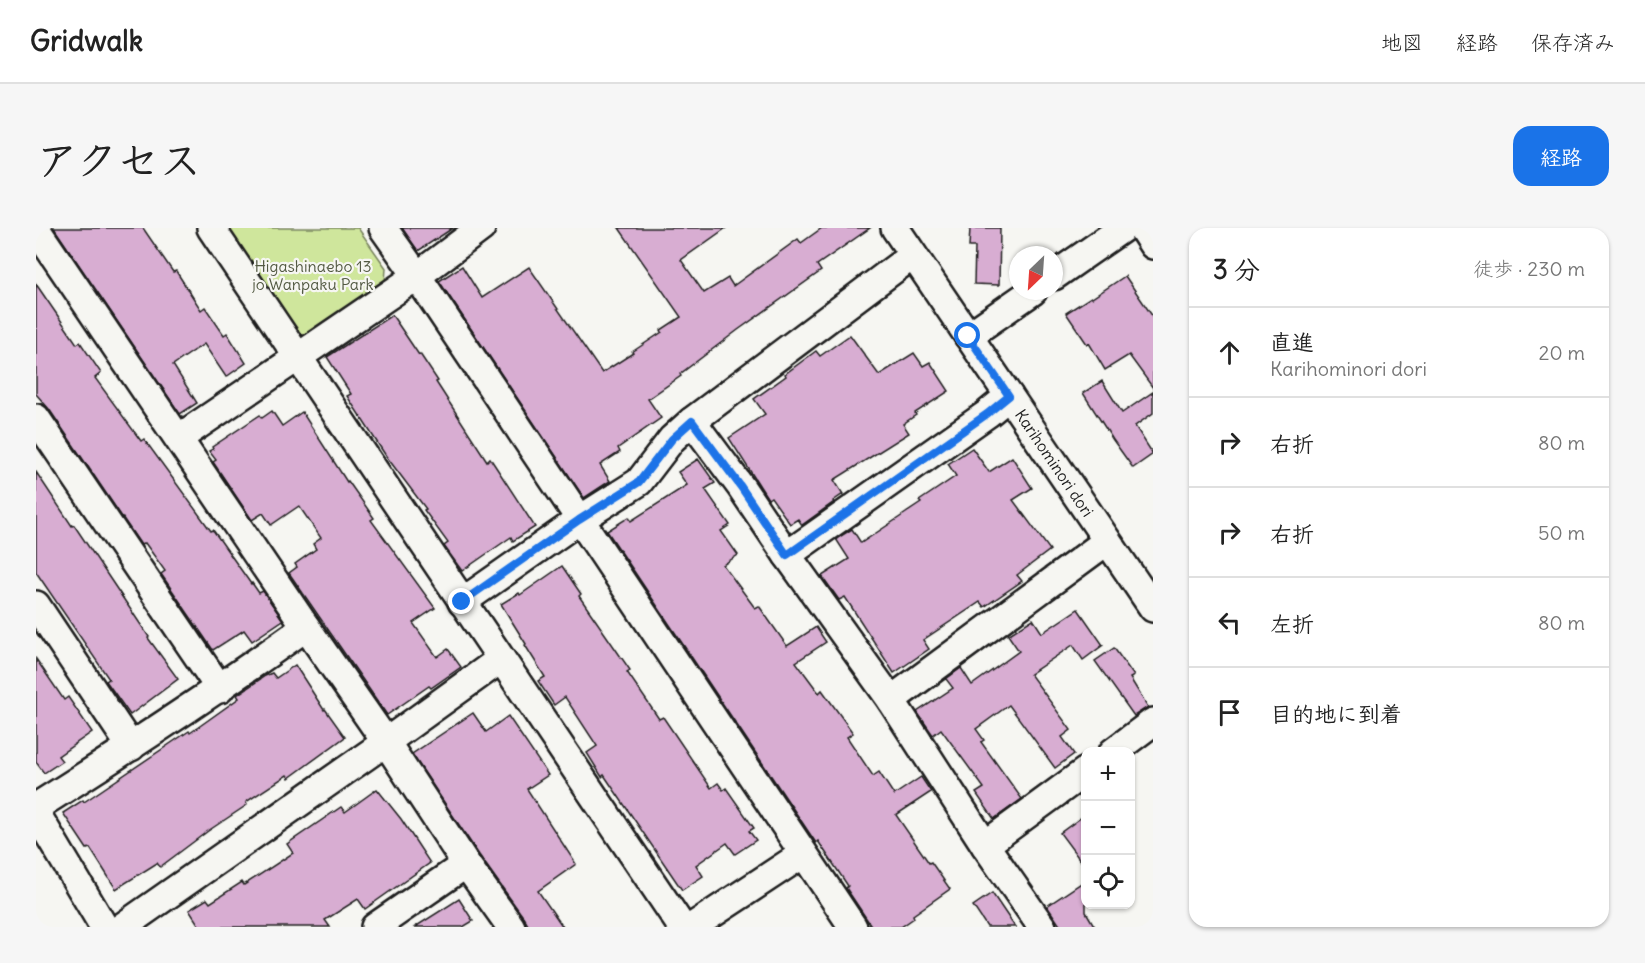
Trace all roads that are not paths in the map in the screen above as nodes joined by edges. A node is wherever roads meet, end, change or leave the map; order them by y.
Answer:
1 (211, 228) edge
2 (383, 228) edge
3 (481, 228) edge
4 (895, 228) edge
5 (1124, 228) edge
6 (1142, 228) edge
7 (1153, 245) edge
8 (41, 247) edge
9 (913, 255) junction
10 (1063, 270) edge
11 (417, 276) junction
12 (1019, 300) edge
13 (968, 336) junction
14 (297, 357) junction
15 (1009, 396) junction
16 (36, 418) edge
17 (692, 421) junction
18 (179, 438) junction
19 (579, 520) junction
20 (1107, 541) junction
21 (787, 555) junction
22 (462, 602) junction
23 (36, 605) edge
24 (1153, 608) edge
25 (306, 627) junction
26 (501, 659) junction
27 (219, 688) junction
28 (891, 700) junction
29 (1153, 722) edge
30 (386, 742) junction
31 (131, 747) junction
32 (1120, 747) edge
33 (1081, 775) edge
34 (36, 807) edge
35 (36, 813) edge
36 (985, 845) junction
37 (803, 854) junction
38 (466, 864) junction
39 (104, 927) edge
40 (122, 927) edge
41 (375, 927) edge
42 (511, 927) edge
43 (681, 927) edge
44 (692, 927) edge
45 (853, 927) edge
46 (1042, 927) edge

1 - 14 street
2 - 11 street
3 - 11 street
4 - 9 street, Karihominori dori
5 - 10 street
6 - 7 street
8 - 18 street
9 - 13 street, Karihominori dori
9 - 17 street
11 - 14 street
11 - 19 street
12 - 13 street
13 - 15 street, Karihominori dori
14 - 18 street
14 - 22 street
15 - 20 street, Karihominori dori
15 - 21 street
16 - 27 street
17 - 19 street
17 - 21 street
18 - 25 street
19 - 22 street
19 - 37 street
20 - 24 street, Karihominori dori
20 - 28 street
21 - 28 street
22 - 26 street
23 - 31 street
25 - 27 street
25 - 30 street
26 - 30 street
26 - 43 street
27 - 31 street
28 - 36 street
29 - 32 street
30 - 38 street
30 - 40 street
31 - 34 street
33 - 36 street
35 - 39 street
36 - 46 street
37 - 44 street
37 - 45 street
38 - 41 street
38 - 42 street

